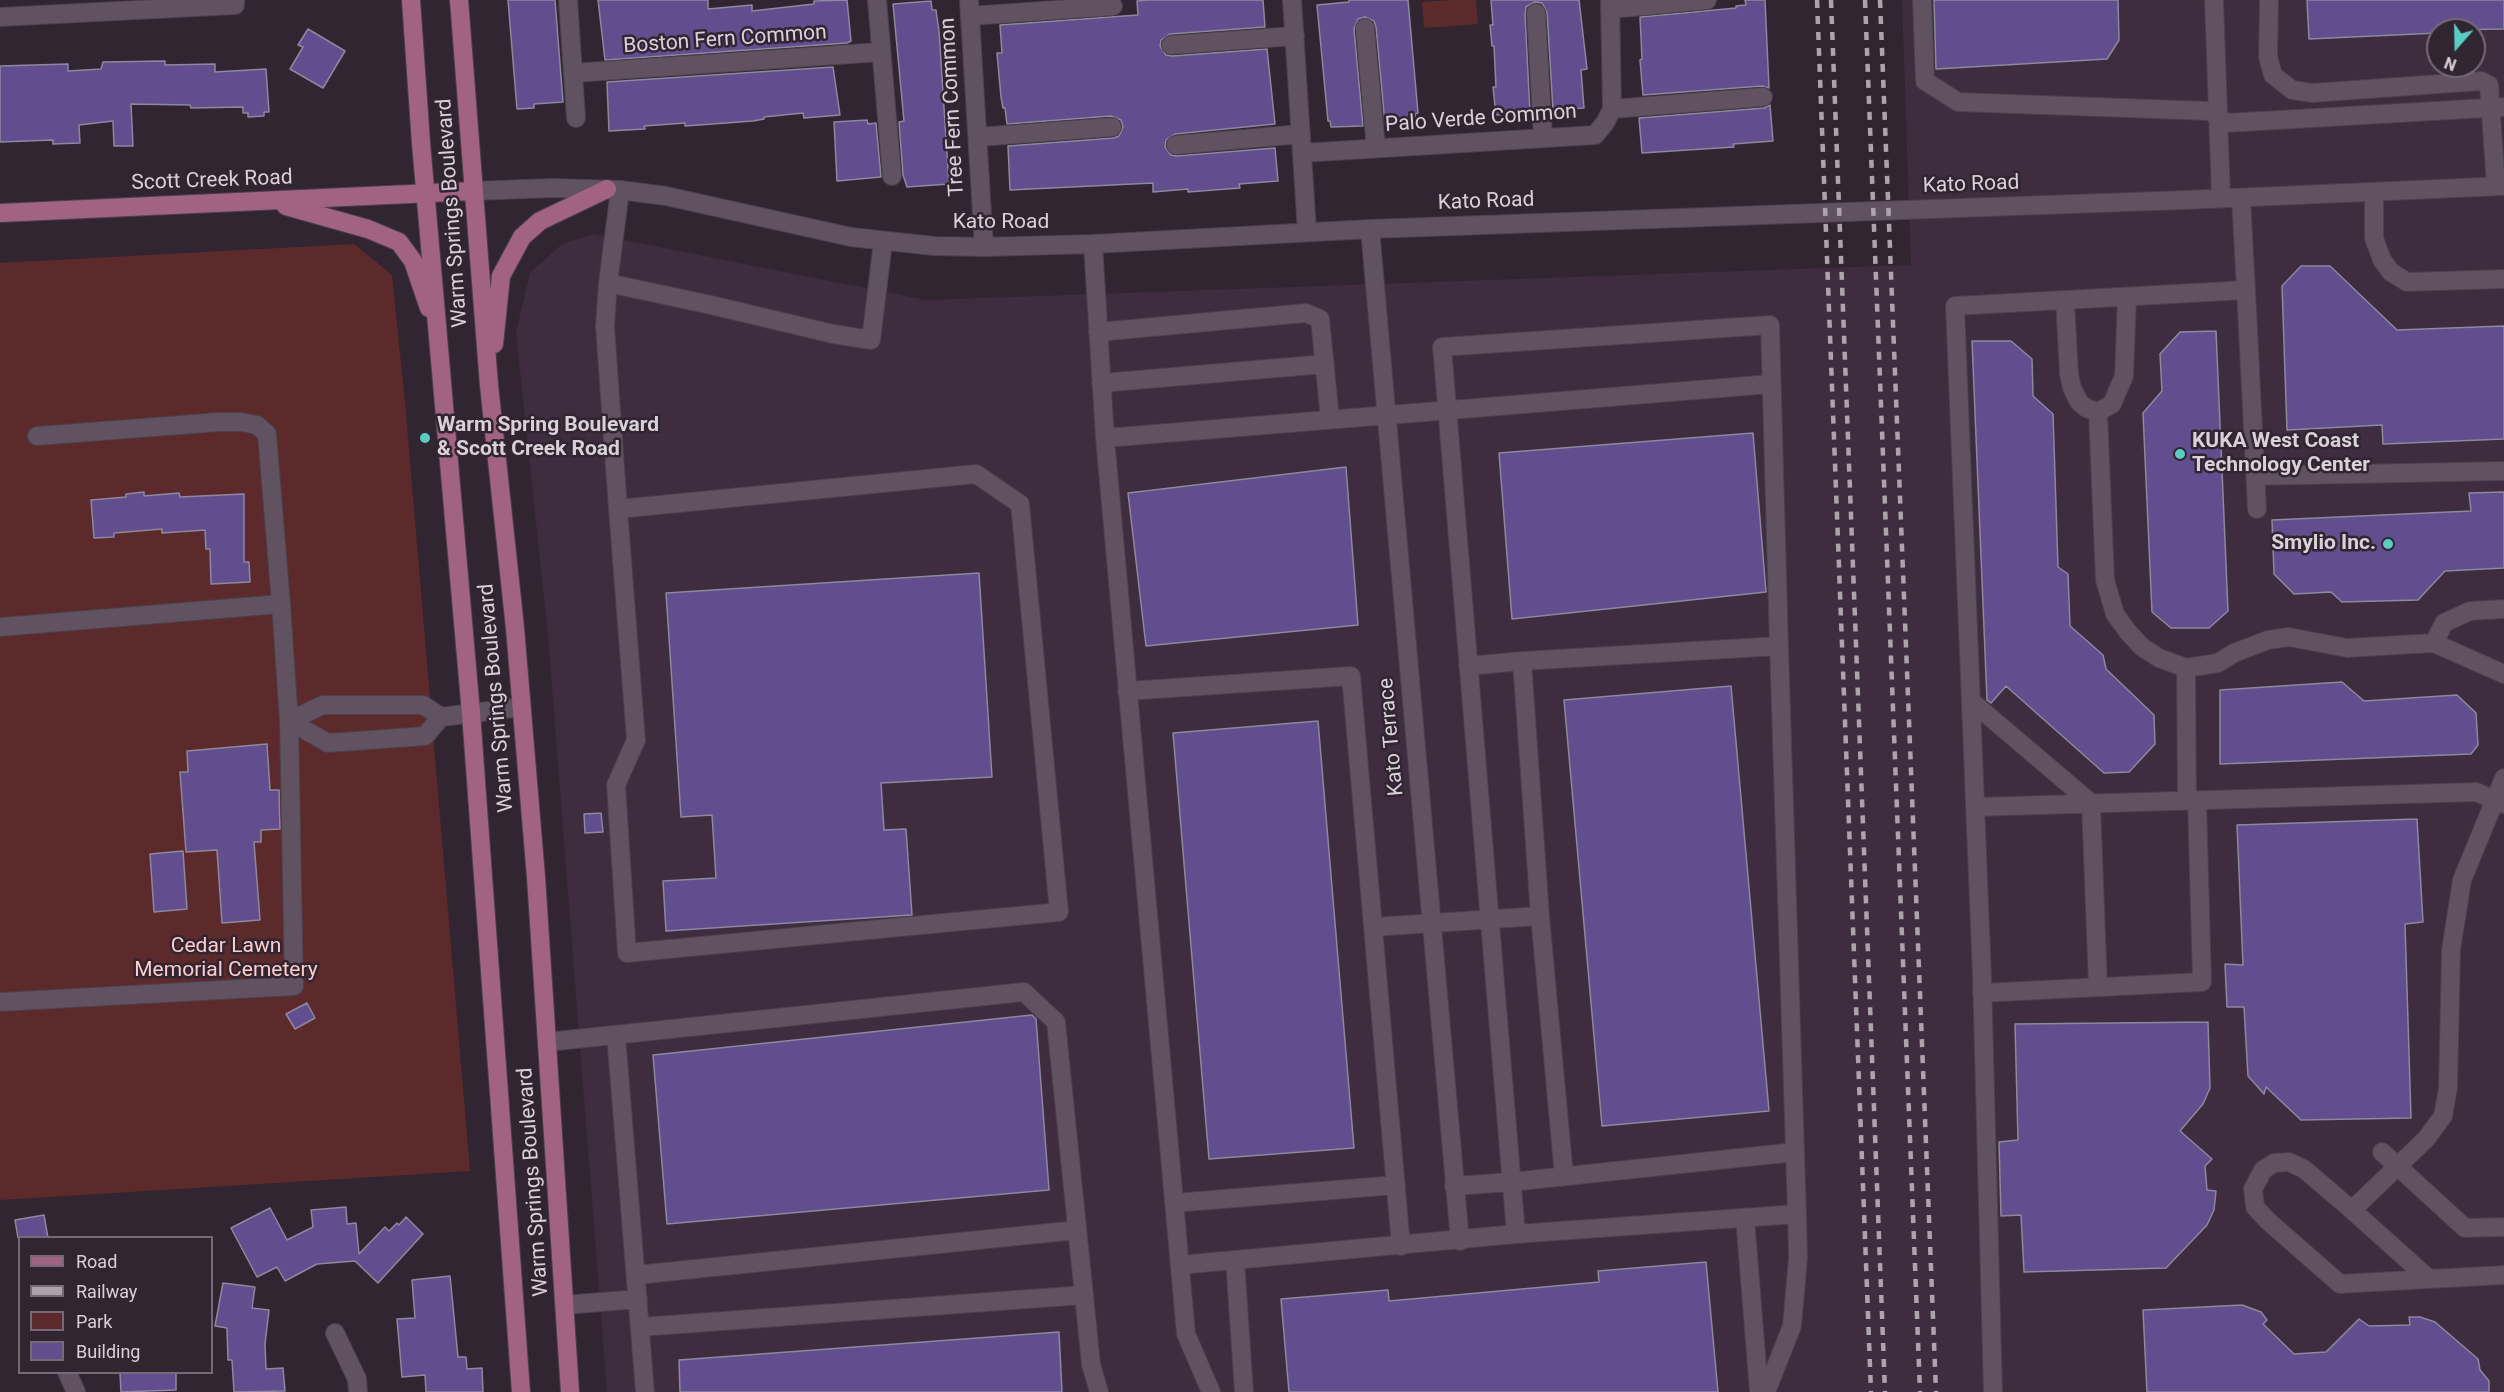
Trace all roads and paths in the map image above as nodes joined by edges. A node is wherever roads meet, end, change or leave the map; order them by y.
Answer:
1 (411, 0) edge
2 (459, 0) edge
3 (568, 0) edge
4 (877, 0) edge
5 (1293, 0) edge
6 (1707, 0) edge
7 (1922, 0) edge
8 (2214, 0) edge
9 (2269, 0) edge
10 (235, 3) edge
11 (1610, 5) edge
12 (1113, 6) dead end
13 (970, 8) edge
14 (1536, 13) dead end
15 (0, 16) edge
16 (1365, 28) dead end
17 (1295, 36) junction
18 (1171, 45) dead end
19 (881, 52) junction
20 (573, 73) junction
21 (1763, 97) dead end
22 (2498, 107) edge
23 (1612, 110) junction
24 (2219, 117) junction
25 (576, 118) dead end
26 (1112, 127) dead end
27 (1301, 135) junction
28 (978, 136) junction
29 (1543, 137) junction
30 (1176, 146) dead end
31 (1376, 148) junction
32 (1302, 153) junction
33 (892, 176) dead end
34 (2500, 186) edge
35 (613, 189) junction
36 (474, 191) junction
37 (2374, 192) junction
38 (426, 194) junction
39 (2221, 198) junction
40 (2241, 198) junction
41 (270, 202) junction
42 (0, 213) edge
43 (1370, 229) junction
44 (1307, 231) junction
45 (883, 242) junction
46 (1093, 244) junction
47 (984, 247) junction
48 (2504, 279) edge
49 (608, 284) junction
50 (2246, 290) junction
51 (2127, 297) junction
52 (2065, 300) junction
53 (1098, 332) junction
54 (438, 335) junction
55 (1324, 364) junction
56 (1101, 383) junction
57 (1771, 384) junction
58 (489, 385) junction
59 (1448, 410) junction
60 (2098, 412) junction
61 (1386, 415) junction
62 (1330, 420) junction
63 (37, 436) dead end
64 (1105, 438) junction
65 (2504, 471) edge
66 (2255, 476) junction
67 (618, 509) junction
68 (2257, 510) dead end
69 (281, 604) junction
70 (2504, 609) edge
71 (0, 627) edge
72 (2434, 643) junction
73 (1779, 646) junction
74 (1522, 661) junction
75 (1468, 666) junction
76 (2186, 668) junction
77 (2504, 674) edge
78 (1127, 691) junction
79 (1971, 701) junction
80 (521, 707) junction
81 (471, 714) junction
82 (441, 717) junction
83 (289, 722) junction
84 (2504, 778) edge
85 (2192, 801) junction
86 (2499, 802) edge
87 (2091, 804) junction
88 (1975, 807) junction
89 (1540, 916) junction
90 (1490, 919) junction
91 (1431, 924) junction
92 (1373, 927) junction
93 (2098, 987) junction
94 (1982, 993) junction
95 (0, 1002) edge
96 (616, 1035) junction
97 (547, 1042) junction
98 (1795, 1152) junction
99 (2382, 1152) dead end
100 (2398, 1166) junction
101 (1564, 1176) junction
102 (1511, 1182) junction
103 (1396, 1185) junction
104 (1454, 1186) junction
105 (1174, 1203) junction
106 (2352, 1210) junction
107 (1797, 1214) junction
108 (1745, 1218) junction
109 (2504, 1227) edge
110 (1077, 1230) junction
111 (1515, 1234) junction
112 (1460, 1241) junction
113 (1401, 1246) junction
114 (1234, 1260) junction
115 (1180, 1265) junction
116 (636, 1275) junction
117 (2504, 1275) edge
118 (2428, 1279) junction
119 (1084, 1294) junction
120 (638, 1299) junction
121 (565, 1305) junction
122 (640, 1327) junction
123 (335, 1333) dead end
124 (69, 1374) edge
125 (76, 1392) edge
126 (358, 1392) edge
127 (521, 1392) edge
128 (570, 1392) edge
129 (645, 1392) edge
130 (1099, 1392) edge
131 (1211, 1392) edge
132 (1244, 1392) edge
133 (1759, 1392) edge
134 (1766, 1392) edge
135 (1993, 1392) edge

1 - 38 main road, Warm Springs Boulevard
2 - 36 main road, Warm Springs Boulevard
3 - 20 street
4 - 19 street
5 - 17 street
6 - 11 street
7 - 24 street
8 - 24 street
9 - 22 street
10 - 15 street
11 - 23 street
12 - 13 street
13 - 28 street, Tree Fern Common
14 - 29 street
16 - 31 street
17 - 18 street
17 - 27 street
19 - 20 street, Boston Fern Common
19 - 33 street
20 - 25 street
21 - 23 street
22 - 24 street
22 - 34 street
23 - 29 street, Palo Verde Common
24 - 39 street
26 - 28 street
27 - 30 street
27 - 32 street
28 - 47 street, Tree Fern Common
29 - 31 street, Palo Verde Common
31 - 32 street, Palo Verde Common
32 - 44 street
34 - 37 street, Kato Road
35 - 36 street, Kato Road
35 - 45 street, Kato Road
35 - 49 street
35 - 58 main road
36 - 38 main road, Scott Creek Road
36 - 58 main road, Warm Springs Boulevard
37 - 40 street, Kato Road
37 - 48 street
38 - 41 main road, Scott Creek Road
38 - 54 main road, Warm Springs Boulevard
39 - 40 street, Kato Road
39 - 43 street, Kato Road
40 - 50 street
41 - 42 main road, Scott Creek Road
41 - 54 main road
43 - 44 street, Kato Road
43 - 61 street, Kato Terrace
44 - 46 street, Kato Road
45 - 47 street, Kato Road
45 - 49 street
46 - 47 street, Kato Road
46 - 53 street
49 - 67 street
50 - 51 street
50 - 66 street
51 - 52 street
51 - 60 street
52 - 60 street
52 - 79 street
53 - 55 street
53 - 56 street
54 - 81 main road, Warm Springs Boulevard
55 - 56 street
55 - 62 street
56 - 64 street
57 - 59 street
57 - 59 street
57 - 73 street
58 - 80 main road, Warm Springs Boulevard
59 - 61 street
59 - 75 street
60 - 76 street
61 - 62 street
61 - 91 street, Kato Terrace
62 - 64 street
63 - 69 street
64 - 78 street
65 - 66 street
66 - 68 street
67 - 67 street
69 - 71 street
69 - 83 street
70 - 72 street
72 - 76 street
72 - 77 street
73 - 74 street
73 - 98 street
74 - 75 street
74 - 89 street
75 - 90 street
76 - 85 street
78 - 92 street
78 - 105 street
79 - 87 street
79 - 88 street
80 - 81 street
80 - 97 main road, Warm Springs Boulevard
81 - 82 street
81 - 127 main road, Warm Springs Boulevard
82 - 83 street
82 - 83 street
83 - 95 street
84 - 86 street
85 - 86 street
85 - 87 street
85 - 93 street
86 - 100 street
87 - 88 street
87 - 93 street
88 - 94 street
89 - 90 street
89 - 101 street
90 - 91 street
90 - 102 street
91 - 92 street
91 - 104 street, Kato Terrace
92 - 103 street
93 - 94 street
94 - 135 street
96 - 97 street
96 - 110 street
96 - 116 street
97 - 121 main road, Warm Springs Boulevard
98 - 101 street
98 - 107 street
99 - 100 street
100 - 106 street
100 - 109 street
101 - 102 street
102 - 104 street
102 - 111 street
103 - 105 street
103 - 113 street
104 - 112 street, Kato Terrace
105 - 115 street
106 - 118 street
106 - 118 street
107 - 108 street
107 - 134 street
108 - 111 street
108 - 133 street
110 - 116 street
110 - 119 street
111 - 112 street
112 - 113 street
113 - 114 street
114 - 115 street
114 - 132 street
115 - 131 street
116 - 120 street
117 - 118 street
119 - 122 street
119 - 130 street
120 - 121 street
120 - 122 street
121 - 128 main road, Warm Springs Boulevard
122 - 129 street
123 - 126 street
124 - 125 street

